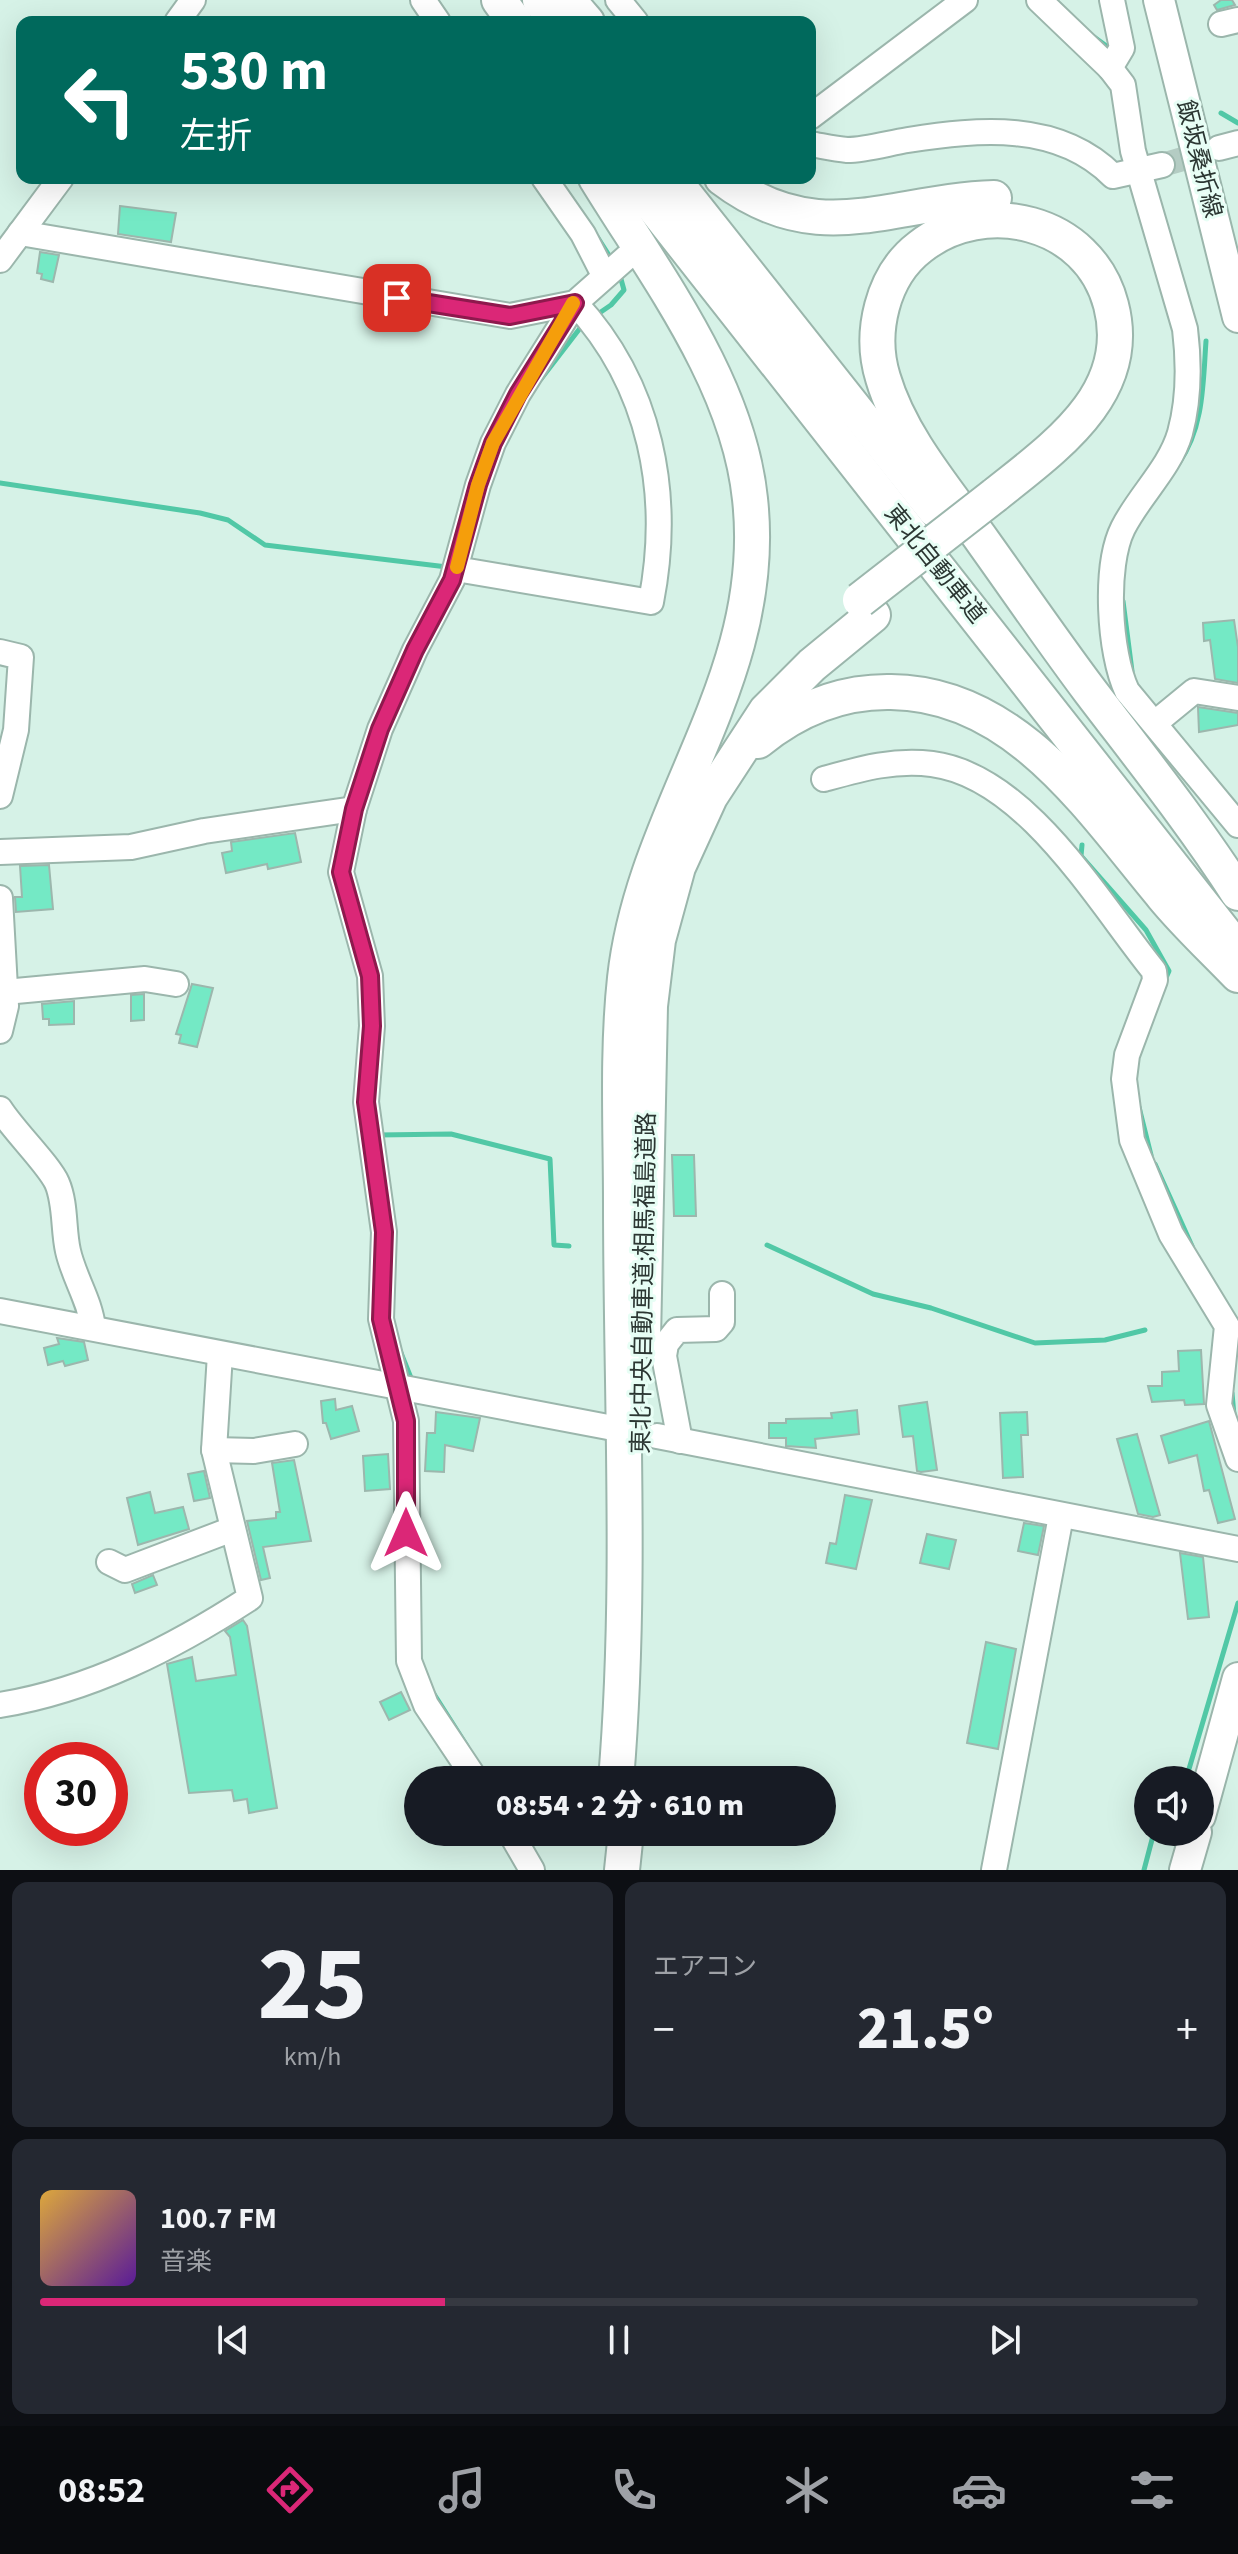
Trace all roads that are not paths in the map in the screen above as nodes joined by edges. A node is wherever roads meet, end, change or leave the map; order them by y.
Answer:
1 (568, 0) edge
2 (618, 0) edge
3 (965, 0) edge
4 (1039, 0) edge
5 (1112, 0) edge
6 (1159, 0) edge
7 (582, 16) edge
8 (631, 16) edge
9 (1110, 68) junction
10 (816, 112) edge
11 (816, 145) edge
12 (1151, 168) junction
13 (57, 184) edge
14 (548, 184) edge
15 (600, 184) edge
16 (636, 184) edge
17 (677, 184) edge
18 (732, 184) edge
19 (20, 233) junction
20 (0, 260) edge
21 (1237, 311) edge
22 (586, 315) junction
23 (1001, 502) junction
24 (461, 570) junction
25 (0, 652) edge
26 (1238, 698) edge
27 (1155, 723) junction
28 (824, 779) dead end
29 (0, 796) edge
30 (694, 798) junction
31 (354, 809) junction
32 (1238, 825) edge
33 (0, 852) edge
34 (1238, 893) edge
35 (0, 898) edge
36 (1238, 902) edge
37 (1238, 950) edge
38 (1238, 975) edge
39 (176, 984) dead end
40 (5, 992) junction
41 (0, 1031) edge
42 (0, 1109) edge
43 (722, 1294) dead end
44 (0, 1311) edge
45 (93, 1328) junction
46 (220, 1354) junction
47 (409, 1389) junction
48 (608, 1427) dead end
49 (295, 1444) dead end
50 (214, 1450) junction
51 (1238, 1459) edge
52 (1061, 1516) junction
53 (230, 1530) junction
54 (1238, 1549) edge
55 (109, 1562) dead end
56 (1238, 1678) edge
57 (0, 1705) edge
58 (467, 1766) edge
59 (617, 1766) edge
60 (632, 1766) edge
61 (1214, 1766) edge
62 (518, 1846) edge
63 (611, 1846) edge
64 (625, 1846) edge
65 (1192, 1846) edge
66 (532, 1870) edge
67 (608, 1870) edge
68 (622, 1870) edge
69 (994, 1870) edge
70 (1185, 1870) edge

1 - 7 highway
2 - 8 street
3 - 10 street
4 - 9 street
5 - 9 street
6 - 21 main road, 飯坂桑折線
9 - 12 street
11 - 12 street
12 - 27 street
13 - 19 street
14 - 22 street
15 - 30 highway
16 - 37 highway, 東北自動車道
17 - 36 highway, 東北自動車道
18 - 23 highway
19 - 20 street
19 - 22 street
22 - 24 street
22 - 24 street
23 - 30 highway
23 - 34 highway
24 - 31 street
25 - 29 street
26 - 27 street
27 - 32 street
28 - 51 street
30 - 38 highway
30 - 59 highway, 東北中央自動車道;相馬福島道路
30 - 60 highway, 東北中央自動車道;相馬福島道路
31 - 33 street
31 - 47 street
35 - 40 street
39 - 40 street
40 - 41 street
42 - 45 street
43 - 52 street
44 - 45 street
45 - 46 street
46 - 47 street
46 - 50 street
47 - 48 street
47 - 58 street
49 - 50 street
50 - 53 street
52 - 54 street
52 - 69 street
53 - 55 street
53 - 57 street
56 - 61 main road
62 - 66 street
63 - 67 highway
64 - 68 highway
65 - 70 main road

